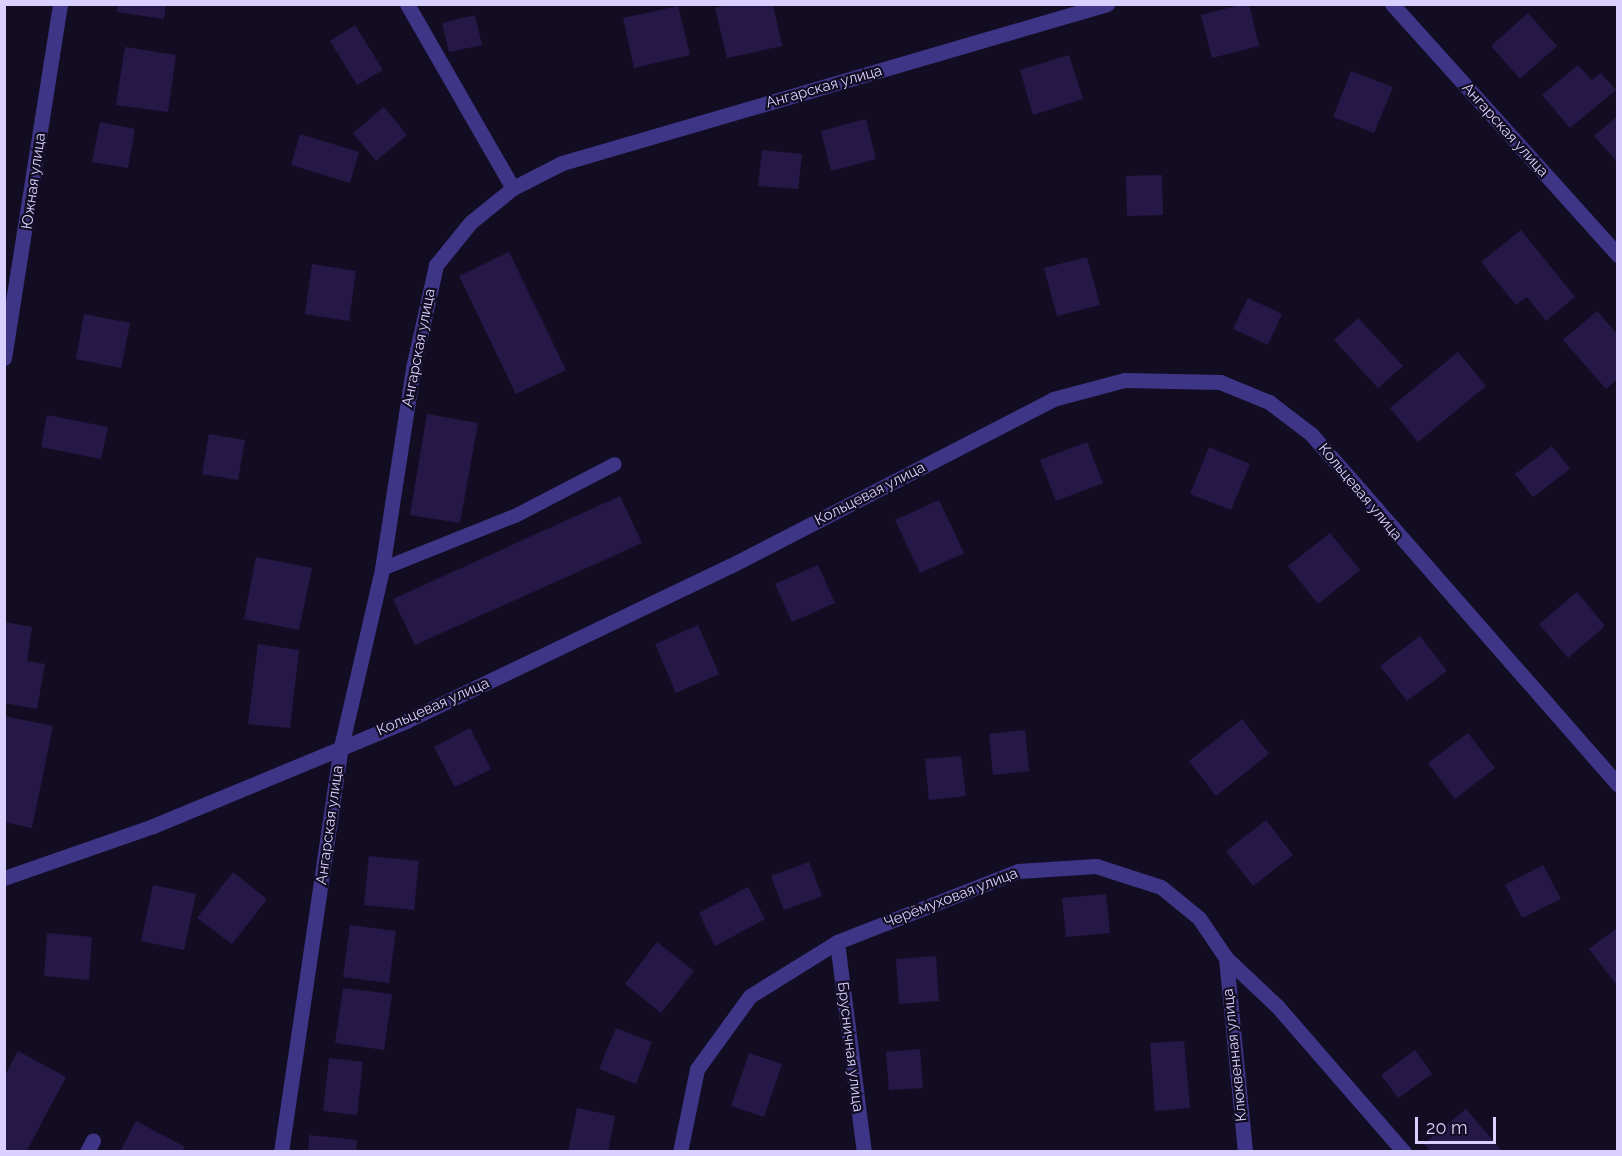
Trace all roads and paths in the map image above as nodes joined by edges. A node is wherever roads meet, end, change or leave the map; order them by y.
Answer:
1 (60, 4) edge
2 (407, 4) edge
3 (1107, 4) edge
4 (1392, 4) edge
5 (513, 188) junction
6 (1617, 255) edge
7 (4, 358) edge
8 (615, 464) dead end
9 (382, 569) junction
10 (341, 747) junction
11 (1617, 785) edge
12 (4, 878) edge
13 (837, 942) junction
14 (1226, 958) junction
15 (281, 1152) edge
16 (680, 1152) edge
17 (864, 1152) edge
18 (1245, 1152) edge
19 (1404, 1152) edge

1 - 7 street, Южная улица
2 - 5 street
3 - 5 street, Ангарская улица
4 - 6 street, Ангарская улица
5 - 9 street, Ангарская улица
8 - 9 lane
9 - 10 street, Ангарская улица
10 - 11 street, Кольцевая улица
10 - 12 street, Кольцевая улица
10 - 15 street, Ангарская улица
13 - 14 street, Черёмуховая улица
13 - 16 street, Черёмуховая улица
13 - 17 street, Брусничная улица
14 - 18 street, Клюквенная улица
14 - 19 street, Черёмуховая улица

